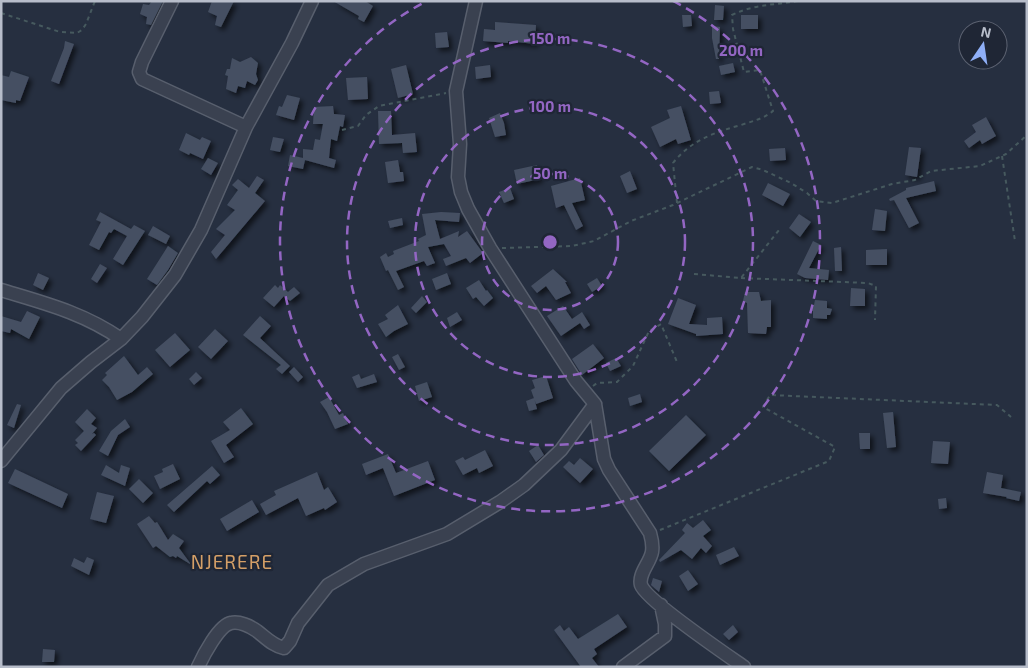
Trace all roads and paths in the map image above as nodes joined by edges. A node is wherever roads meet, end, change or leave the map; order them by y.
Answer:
1 (94, 1) edge
2 (172, 1) edge
3 (312, 1) edge
4 (476, 1) edge
5 (798, 1) edge
6 (773, 2) edge
7 (1, 13) edge
8 (456, 91) junction
9 (246, 127) junction
10 (342, 130) dead end
11 (1027, 134) edge
12 (1002, 156) junction
13 (677, 203) junction
14 (779, 230) dead end
15 (1015, 241) dead end
16 (490, 248) junction
17 (694, 274) dead end
18 (741, 278) junction
19 (1, 290) edge
20 (875, 320) dead end
21 (121, 339) junction
22 (677, 362) dead end
23 (586, 392) junction
24 (595, 404) junction
25 (1010, 416) dead end
26 (1, 460) edge
27 (650, 533) junction
28 (661, 605) junction
29 (198, 667) edge
30 (623, 667) edge
31 (744, 667) edge

1 - 7 path
2 - 9 street
3 - 9 street
4 - 8 street
5 - 6 path
6 - 13 path
8 - 10 path
8 - 16 street
9 - 21 street
11 - 12 path
12 - 13 path
12 - 15 path
13 - 16 path
14 - 18 path
16 - 23 street
17 - 18 path
18 - 20 path
19 - 21 street
21 - 26 street
22 - 23 path
23 - 24 street
24 - 27 street
24 - 29 street
25 - 27 path
27 - 28 street
28 - 30 street
28 - 31 street

